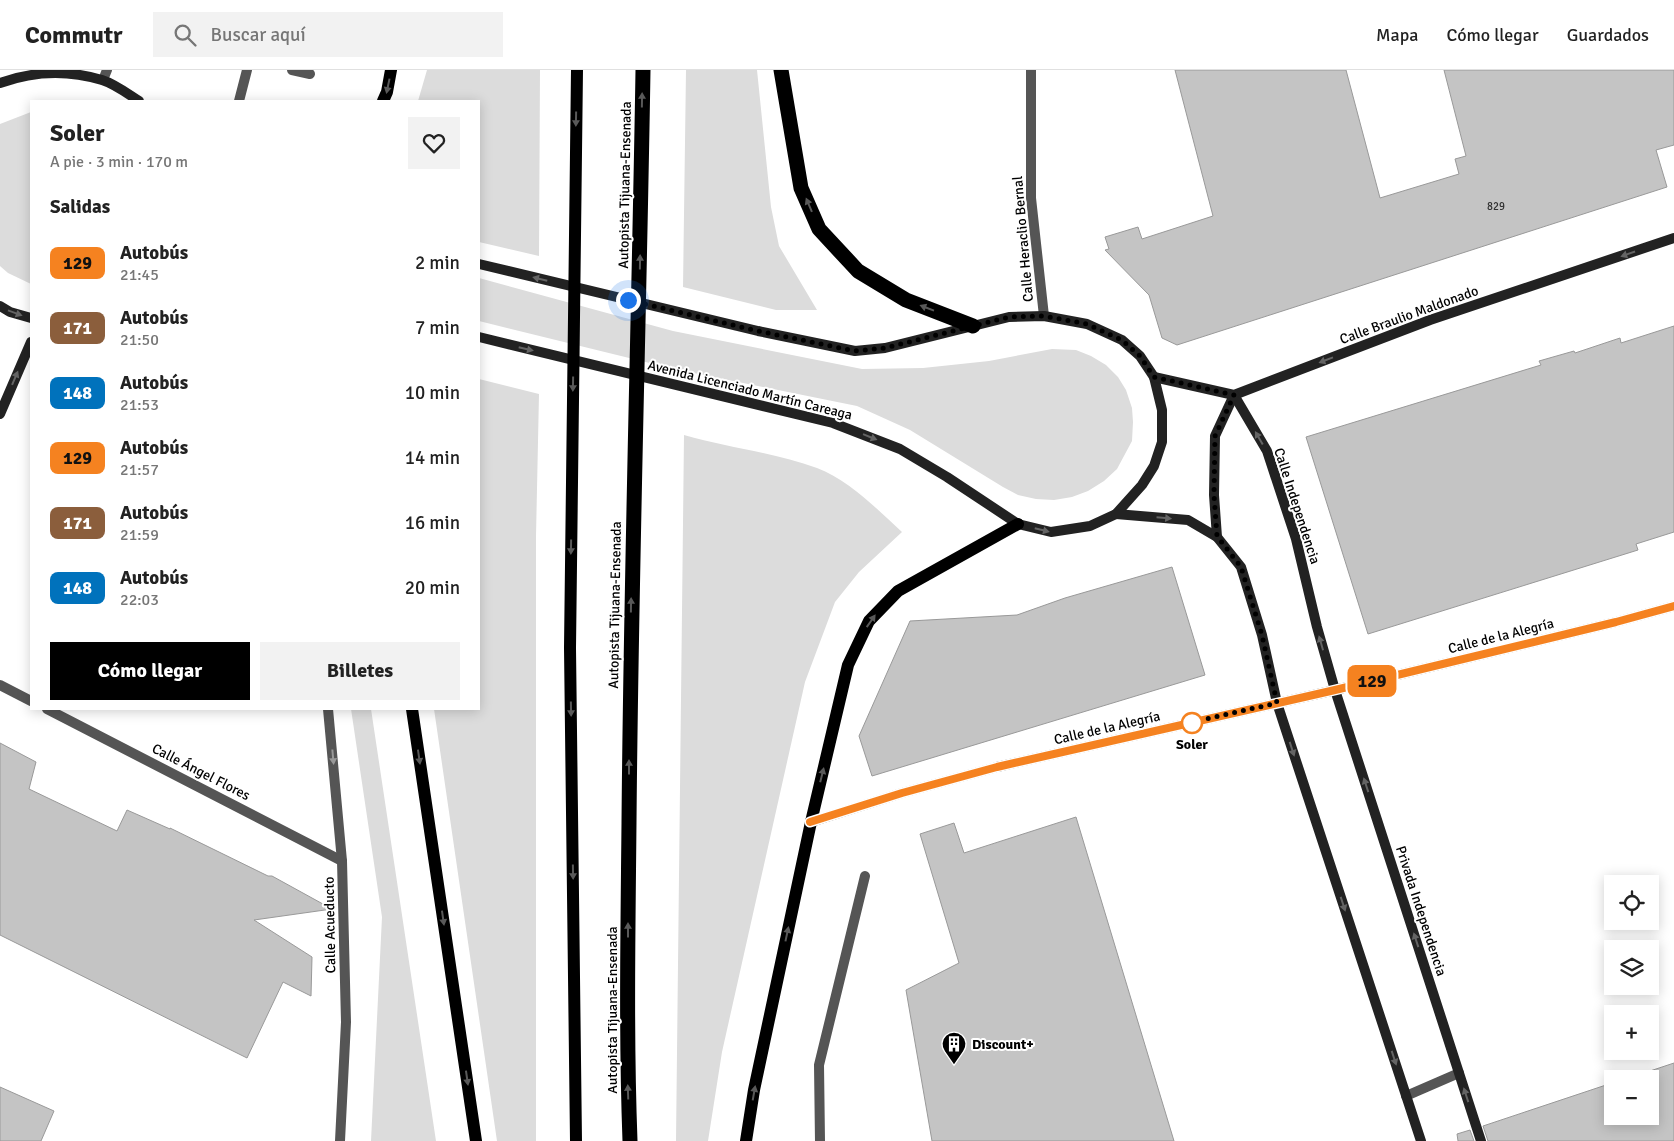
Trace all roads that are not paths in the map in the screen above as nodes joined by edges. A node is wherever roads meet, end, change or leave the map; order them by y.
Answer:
1 (247, 70) edge
2 (292, 70) edge
3 (391, 70) edge
4 (577, 70) edge
5 (643, 70) edge
6 (782, 70) edge
7 (1031, 70) edge
8 (15, 73) edge
9 (310, 74) dead end
10 (105, 75) edge
11 (0, 83) edge
12 (138, 100) edge
13 (239, 100) edge
14 (383, 100) edge
15 (1674, 238) edge
16 (480, 264) edge
17 (0, 306) edge
18 (1044, 316) junction
19 (30, 318) edge
20 (973, 326) junction
21 (480, 337) edge
22 (30, 344) edge
23 (1154, 377) junction
24 (1234, 395) junction
25 (0, 414) edge
26 (1116, 514) junction
27 (1018, 524) junction
28 (1217, 536) junction
29 (1674, 606) edge
30 (0, 685) edge
31 (1335, 690) junction
32 (30, 700) edge
33 (1277, 703) junction
34 (49, 710) edge
35 (328, 710) edge
36 (412, 710) edge
37 (810, 822) junction
38 (342, 861) junction
39 (865, 876) dead end
40 (1459, 1073) junction
41 (1406, 1096) junction
42 (340, 1141) edge
43 (476, 1141) edge
44 (576, 1141) edge
45 (630, 1141) edge
46 (746, 1141) edge
47 (820, 1141) edge
48 (1421, 1141) edge
49 (1481, 1141) edge

1 - 13 street
2 - 9 street
3 -> 14 main road
4 -> 44 main road
45 -> 5 highway, Autopista Tijuana-Ensenada
20 -> 6 highway
7 - 18 street, Calle Heraclio Bernal
8 - 10 main road
8 - 11 main road
10 - 12 main road
15 -> 24 main road, Calle Braulio Maldonado
20 -> 16 main road, Avenida Licenciado Martín Careaga
17 -> 19 main road
18 - 20 main road, Avenida Licenciado Martín Careaga
18 - 23 main road, Avenida Licenciado Martín Careaga
21 -> 27 main road, Avenida Licenciado Martín Careaga
25 -> 22 main road
23 - 24 main road
23 - 26 main road, Avenida Licenciado Martín Careaga
24 - 28 main road
31 -> 24 main road, Calle Independencia
27 -> 26 main road, Avenida Licenciado Martín Careaga
26 -> 28 main road
37 -> 27 main road
28 - 33 main road
29 - 31 main road, Calle de la Alegría
30 - 32 street
31 - 33 main road, Calle de la Alegría
40 -> 31 main road, Privada Independencia
33 - 37 main road, Calle de la Alegría
33 -> 41 main road
34 - 38 street, Calle Ángel Flores
35 -> 38 street, Calle Acueducto
36 -> 43 main road
46 -> 37 main road
38 - 42 street, Calle Acueducto
39 - 47 street
40 - 41 street
49 -> 40 main road, Privada Independencia
41 - 48 main road

